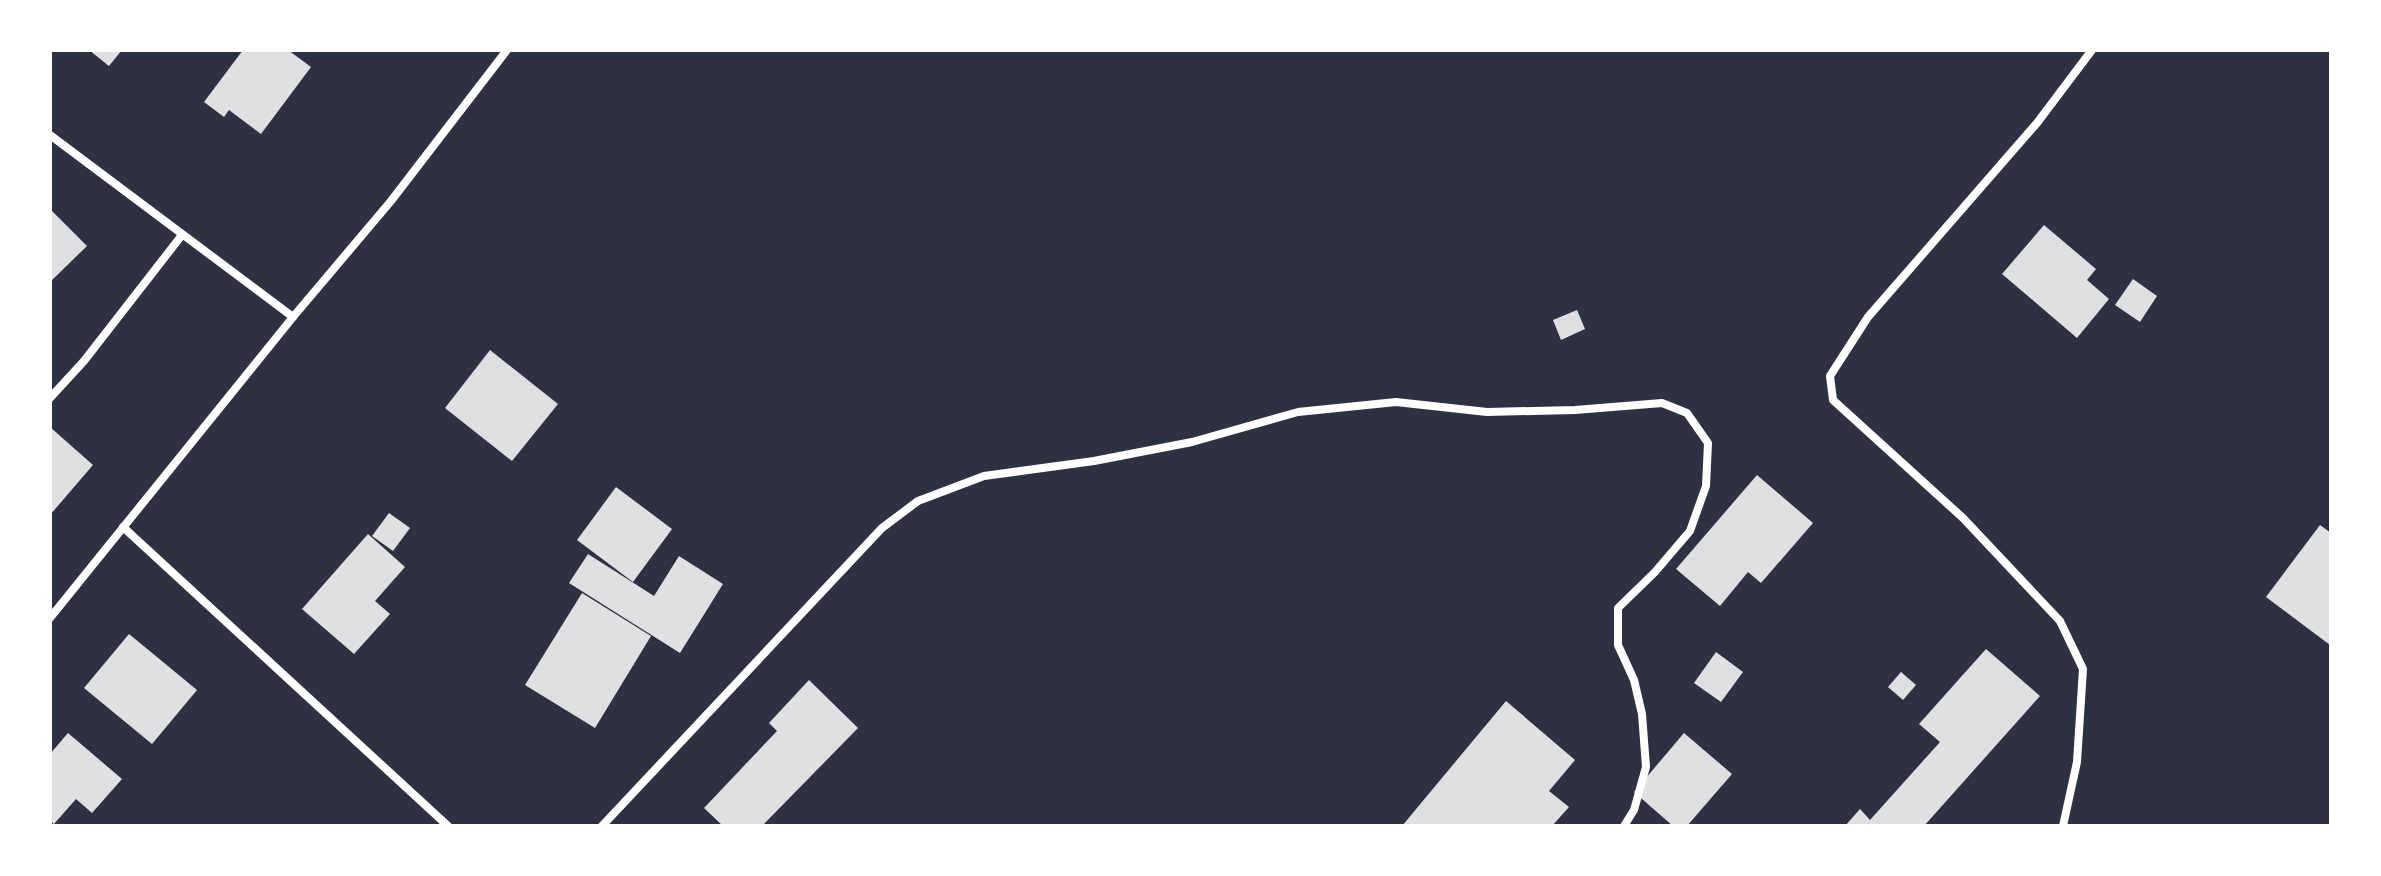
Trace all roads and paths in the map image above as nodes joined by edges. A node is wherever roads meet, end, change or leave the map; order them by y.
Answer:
1 (507, 50) edge
2 (2092, 50) edge
3 (50, 135) edge
4 (182, 235) junction
5 (293, 317) junction
6 (50, 398) edge
7 (123, 527) junction
8 (50, 618) edge
9 (448, 826) edge
10 (602, 826) edge
11 (1624, 826) edge
12 (2063, 826) edge

1 - 5 street
2 - 12 street
3 - 4 street
4 - 5 street
4 - 6 street
5 - 7 street
7 - 8 street
7 - 9 street
10 - 11 street

